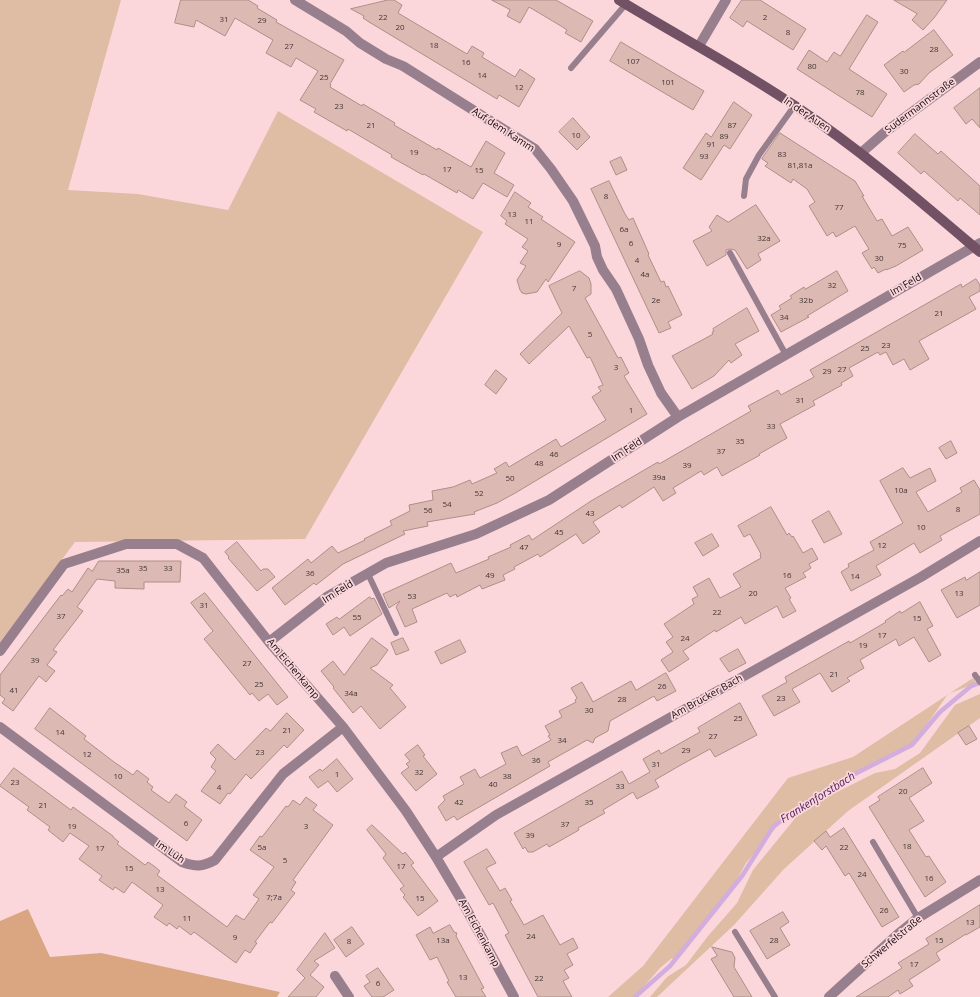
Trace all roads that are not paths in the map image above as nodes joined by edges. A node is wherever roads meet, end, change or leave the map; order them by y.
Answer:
1 (295, 0) edge
2 (726, 0) edge
3 (622, 2) edge
4 (699, 46) junction
5 (980, 62) edge
6 (570, 68) dead end
7 (795, 106) junction
8 (862, 153) junction
9 (744, 196) dead end
10 (978, 247) edge
11 (730, 253) dead end
12 (786, 355) junction
13 (678, 417) junction
14 (980, 541) edge
15 (368, 574) junction
16 (396, 633) dead end
17 (269, 642) junction
18 (0, 651) edge
19 (975, 675) dead end
20 (980, 682) edge
21 (0, 726) edge
22 (343, 728) junction
23 (873, 842) dead end
24 (436, 857) junction
25 (980, 880) edge
26 (918, 918) junction
27 (735, 932) dead end
28 (335, 976) dead end
29 (349, 997) edge
30 (514, 997) edge
31 (775, 997) edge
32 (829, 997) edge

1 - 13 street, Auf dem Kamm
2 - 4 street
3 - 4 street, In der Auen
3 - 6 lane
4 - 7 street, In der Auen
5 - 8 street, Sudermannstraße
7 - 8 street, In der Auen
7 - 9 lane
8 - 10 street, In der Auen
10 - 12 street, Im Feld
11 - 12 lane
12 - 13 street, Im Feld
13 - 15 street, Im Feld
14 - 24 street, Am Brücker Bach
15 - 16 lane
15 - 17 street, Im Feld
17 - 18 street, Am Eichenkamp
17 - 22 street, Am Eichenkamp
19 - 20 lane
21 - 22 street, Im Lüh
22 - 24 street, Am Eichenkamp
23 - 26 lane
24 - 30 street, Am Eichenkamp
25 - 26 street, Schwerfelstraße
26 - 32 street, Schwerfelstraße
27 - 31 lane
28 - 29 street

